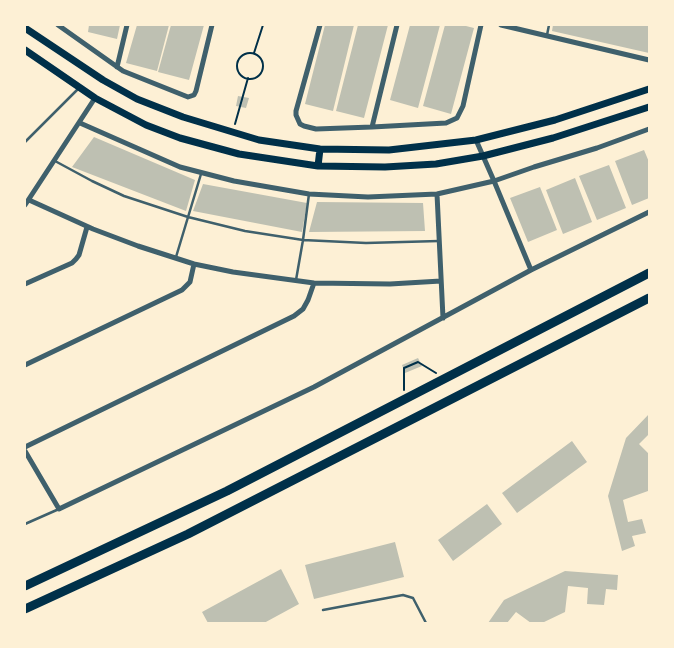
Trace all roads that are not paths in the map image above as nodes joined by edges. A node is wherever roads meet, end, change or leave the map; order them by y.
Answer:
1 (58, 25) edge
2 (127, 25) edge
3 (212, 25) edge
4 (320, 25) edge
5 (397, 25) edge
6 (481, 25) edge
7 (501, 25) edge
8 (549, 25) edge
9 (25, 28) edge
10 (547, 35) junction
11 (25, 50) edge
12 (649, 60) edge
13 (117, 67) junction
14 (80, 87) junction
15 (649, 89) edge
16 (95, 98) junction
17 (649, 107) edge
18 (80, 123) junction
19 (372, 128) junction
20 (649, 128) edge
21 (476, 140) junction
22 (25, 142) edge
23 (320, 149) junction
24 (483, 156) junction
25 (55, 161) junction
26 (318, 166) junction
27 (201, 172) junction
28 (494, 181) junction
29 (309, 194) junction
30 (437, 194) junction
31 (29, 200) junction
32 (25, 205) edge
33 (649, 212) edge
34 (188, 217) junction
35 (87, 226) junction
36 (303, 240) junction
37 (438, 241) junction
38 (175, 258) junction
39 (194, 264) junction
40 (531, 270) junction
41 (649, 273) edge
42 (296, 281) junction
43 (441, 281) junction
44 (314, 283) junction
45 (25, 284) edge
46 (649, 298) edge
47 (443, 318) junction
48 (25, 365) edge
49 (25, 447) edge
50 (25, 452) edge
51 (59, 509) junction
52 (25, 524) edge
53 (25, 586) edge
54 (25, 610) edge
55 (323, 610) dead end
56 (426, 623) edge

1 - 13 street
2 - 13 street
3 - 13 street
4 - 19 street
5 - 19 street
6 - 19 street
7 - 10 street
8 - 10 lane
9 - 23 main road
10 - 12 street
11 - 14 main road
14 - 16 main road
14 - 22 lane
15 - 21 main road
16 - 18 street
16 - 26 main road
17 - 24 main road
18 - 25 street
18 - 27 street
20 - 28 street
21 - 23 main road
21 - 24 street
23 - 26 main road
24 - 26 main road
24 - 28 street
25 - 31 street
25 - 34 lane
27 - 29 street
27 - 34 lane
28 - 30 street
28 - 40 street
29 - 30 street
29 - 36 lane
30 - 37 street
31 - 32 street
31 - 35 street
33 - 40 street
34 - 36 lane
34 - 38 lane
35 - 38 street
35 - 45 street
36 - 37 lane
36 - 42 lane
37 - 43 street
38 - 39 street
39 - 42 street
39 - 48 street
40 - 47 street
41 - 53 highway
42 - 44 street
43 - 44 street
43 - 47 street
44 - 49 street
46 - 54 highway
47 - 51 street
50 - 51 street
51 - 52 lane
55 - 56 lane

